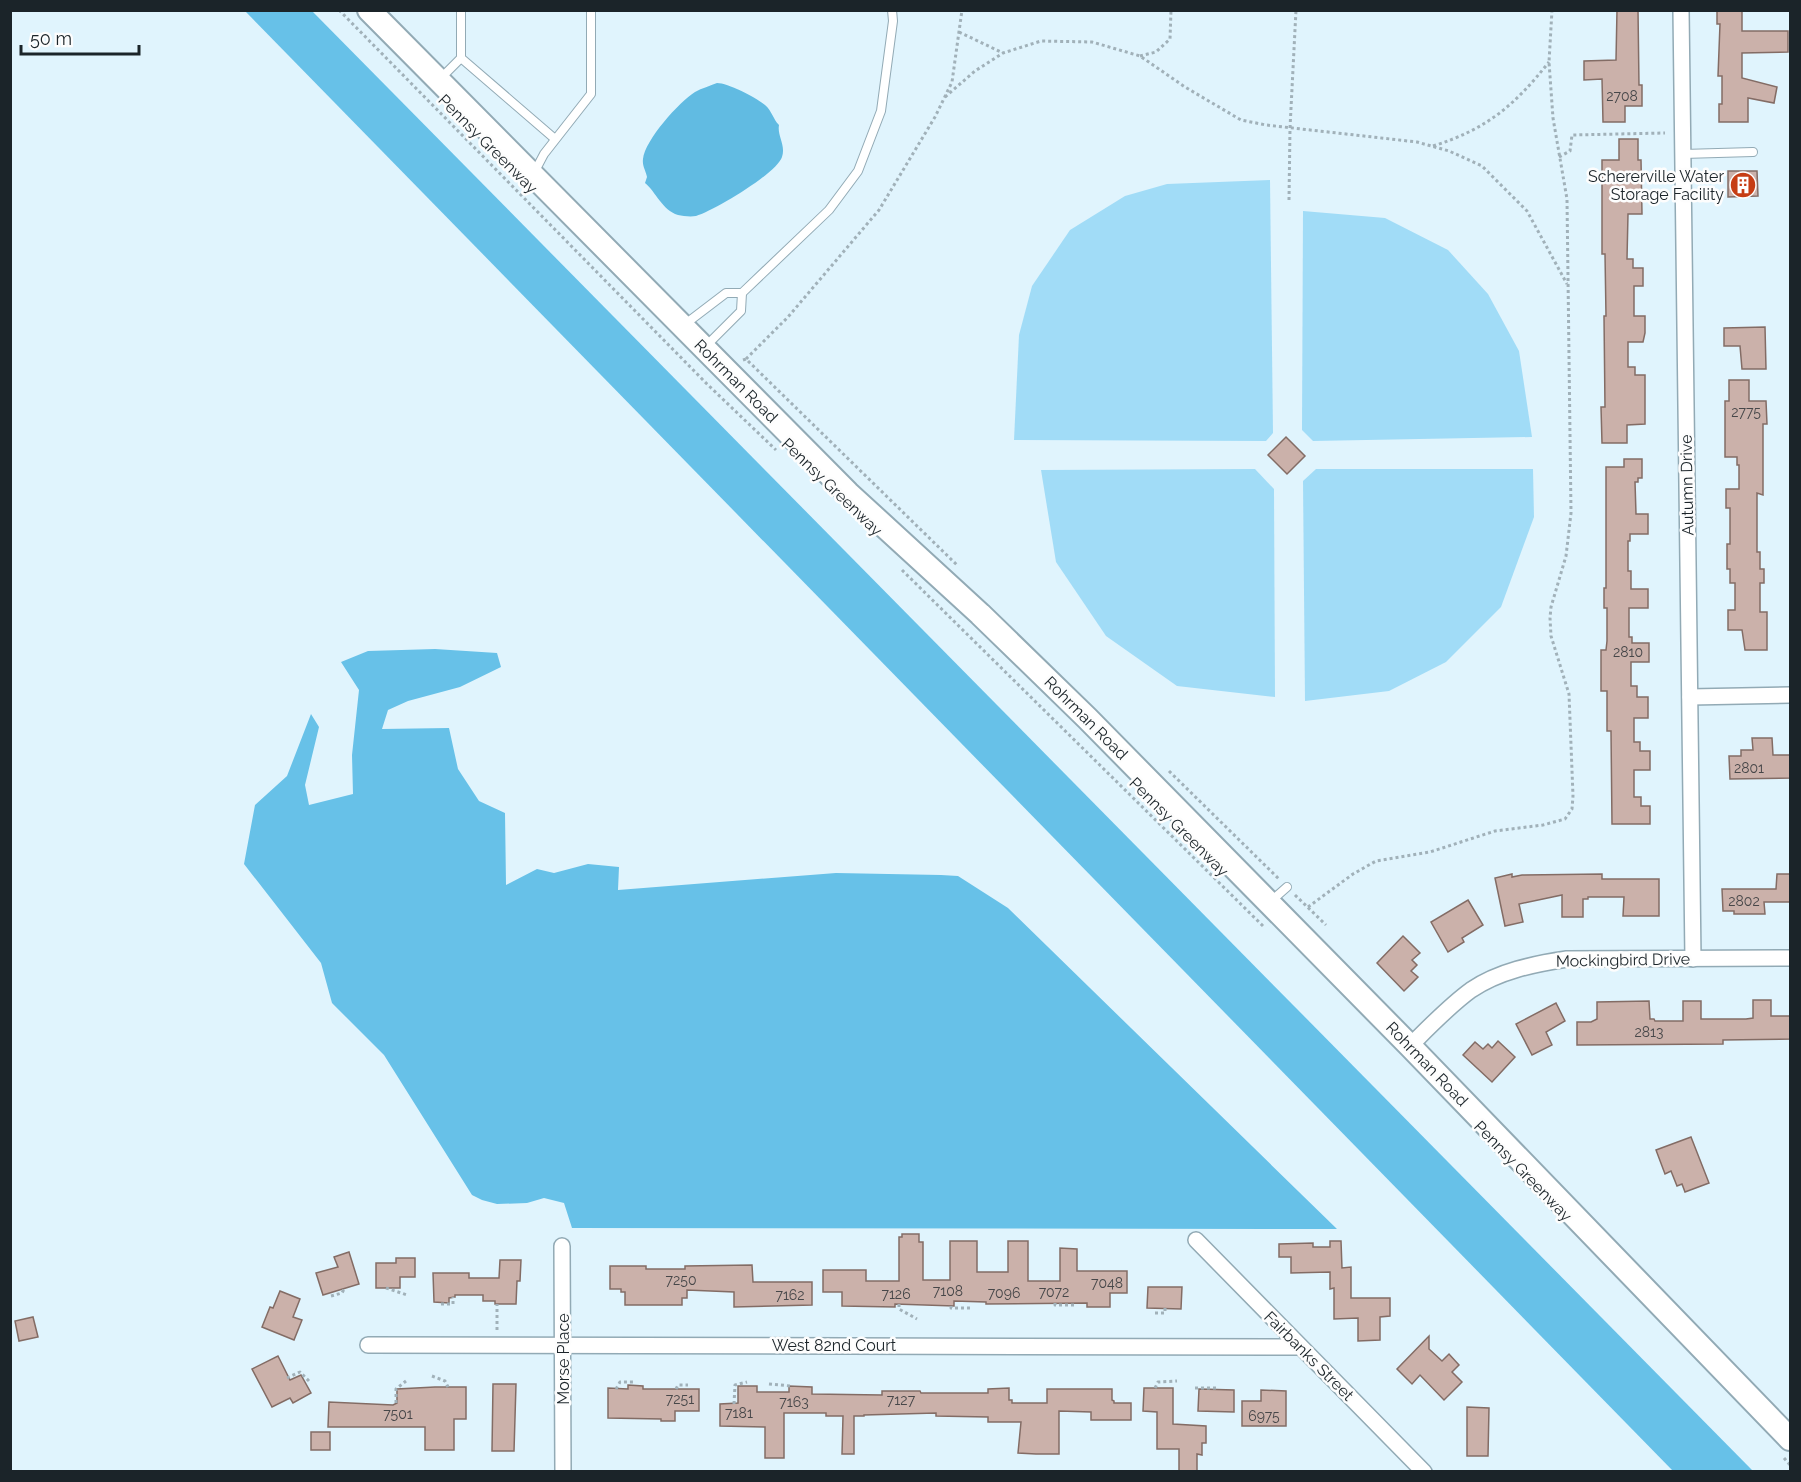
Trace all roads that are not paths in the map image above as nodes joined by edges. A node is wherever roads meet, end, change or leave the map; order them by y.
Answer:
1 (369, 10) edge
2 (461, 10) edge
3 (591, 10) edge
4 (892, 10) edge
5 (1681, 10) edge
6 (461, 58) junction
7 (438, 81) junction
8 (555, 140) junction
9 (1754, 152) dead end
10 (1683, 154) junction
11 (533, 176) junction
12 (742, 293) junction
13 (681, 326) junction
14 (703, 348) junction
15 (1791, 695) edge
16 (1690, 697) junction
17 (1287, 887) dead end
18 (1270, 903) junction
19 (1791, 958) edge
20 (1693, 959) junction
21 (1410, 1046) junction
22 (1196, 1240) dead end
23 (562, 1246) dead end
24 (564, 1344) junction
25 (368, 1345) dead end
26 (1299, 1347) junction
27 (1786, 1447) edge
28 (562, 1472) edge
29 (1424, 1472) edge

1 - 7 street, Rohrman Road
2 - 6 lane
3 - 8 lane
4 - 12 lane
5 - 10 street, Autumn Drive
6 - 7 lane
6 - 8 lane
7 - 11 street, Rohrman Road
8 - 11 lane
9 - 10 lane
10 - 16 street, Autumn Drive
11 - 13 street, Rohrman Road
12 - 13 lane
12 - 14 lane
13 - 14 street, Rohrman Road
14 - 18 street, Rohrman Road
15 - 16 street
16 - 20 street, Autumn Drive
17 - 18 lane
18 - 21 street, Rohrman Road
19 - 20 street, Mockingbird Drive
20 - 21 street, Mockingbird Drive
21 - 27 street, Rohrman Road
22 - 26 street, Fairbanks Street
23 - 24 street, Morse Place
24 - 25 street, West 82nd Court
24 - 26 street, West 82nd Court
24 - 28 street, Morse Place
26 - 29 street, Fairbanks Street

